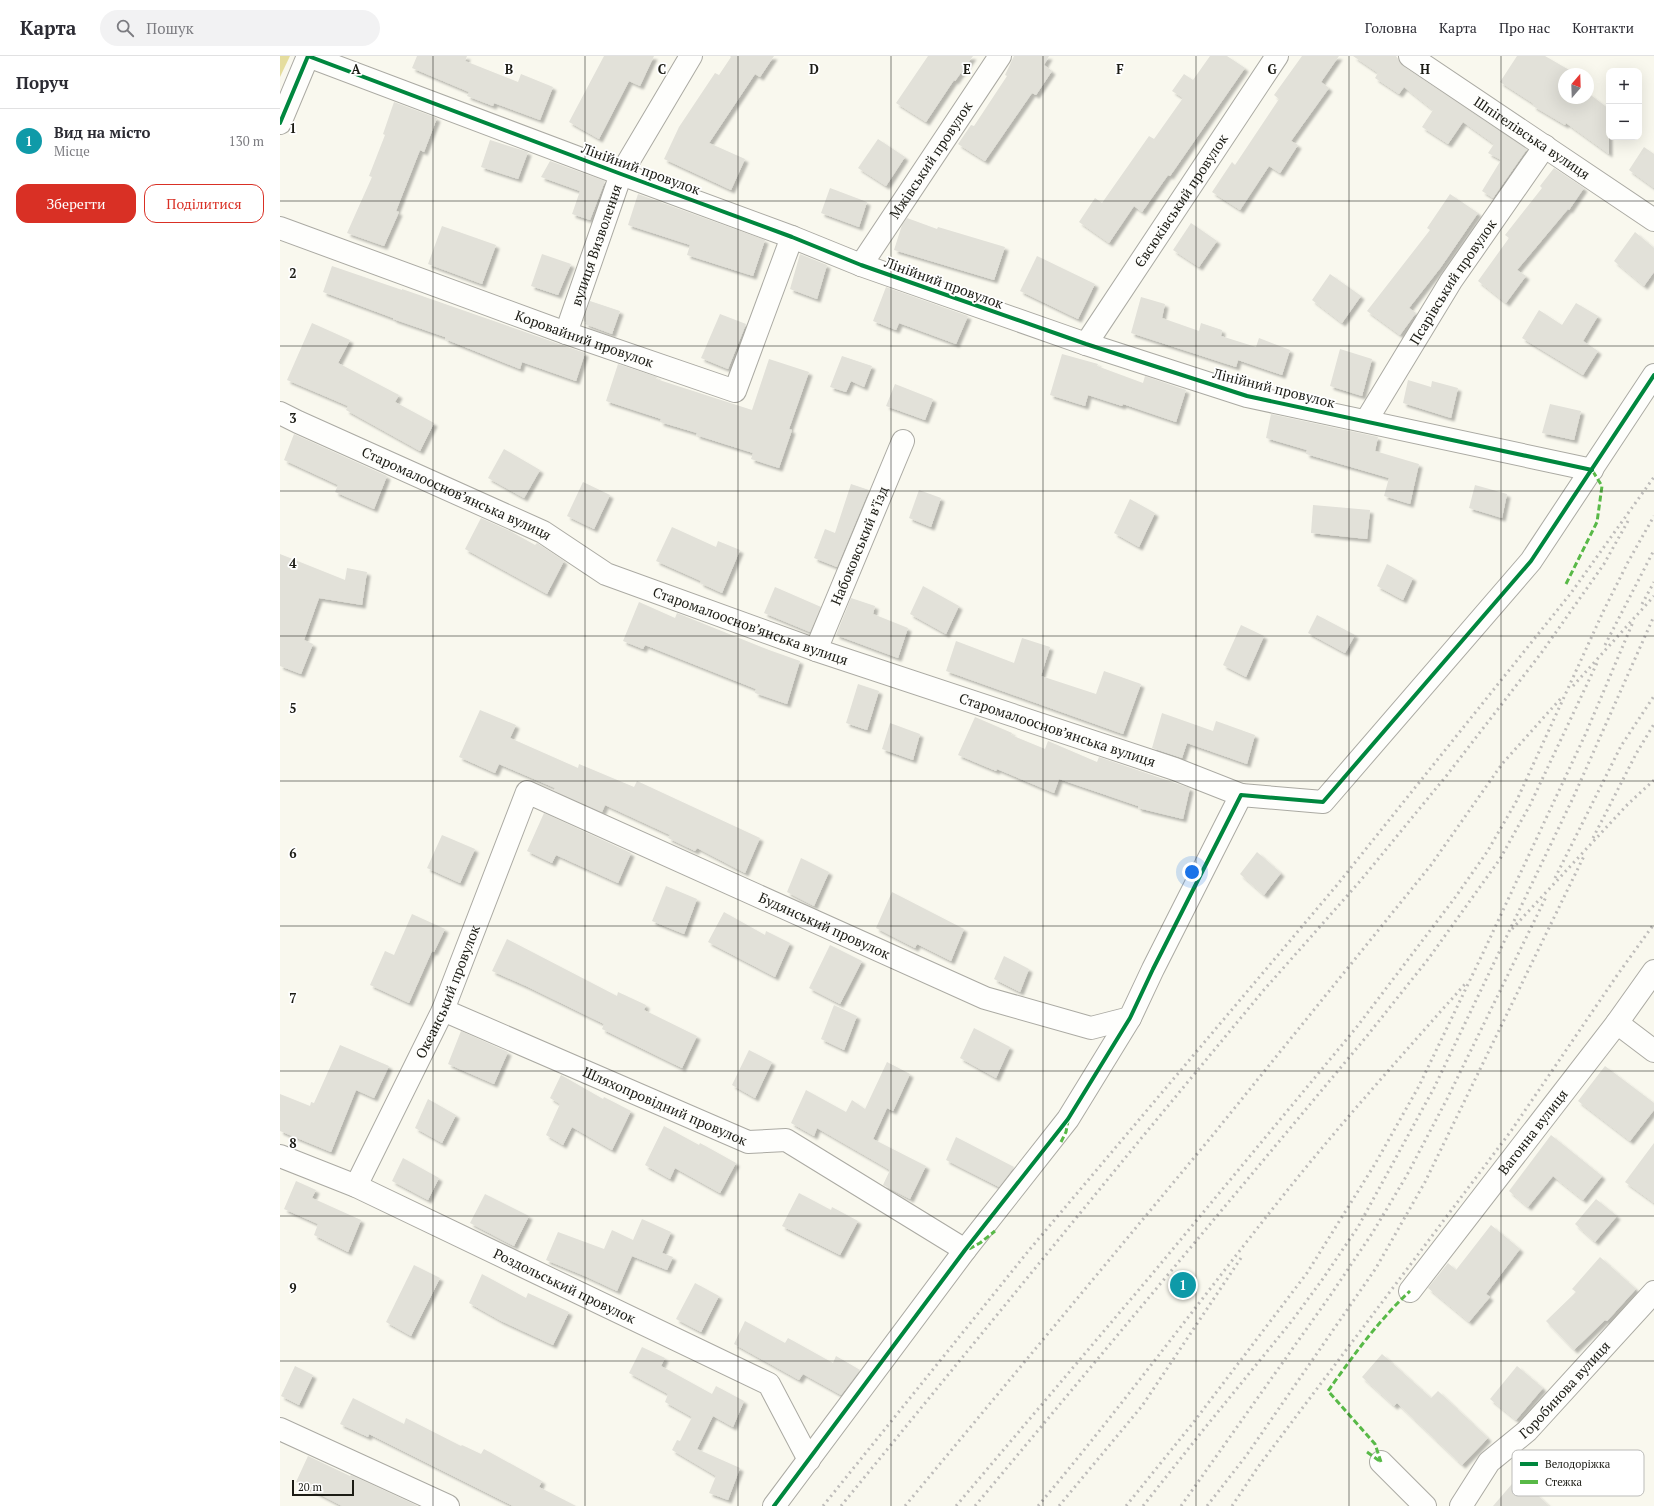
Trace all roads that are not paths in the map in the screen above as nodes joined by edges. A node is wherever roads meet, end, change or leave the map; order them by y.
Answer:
1 (308, 56) edge
2 (691, 56) edge
3 (1000, 56) edge
4 (1277, 56) edge
5 (1410, 56) edge
6 (280, 123) edge
7 (1545, 146) junction
8 (621, 174) junction
9 (1654, 220) edge
10 (280, 228) edge
11 (792, 237) junction
12 (861, 265) junction
13 (566, 333) junction
14 (1086, 344) junction
15 (1654, 375) edge
16 (280, 413) edge
17 (1366, 421) junction
18 (903, 441) dead end
19 (1592, 470) junction
20 (816, 650) junction
21 (527, 792) joint
22 (1241, 795) junction
23 (1654, 971) edge
24 (443, 1010) junction
25 (1130, 1018) junction
26 (1617, 1023) junction
27 (1654, 1051) edge
28 (280, 1156) edge
29 (356, 1186) junction
30 (966, 1250) junction
31 (1410, 1291) dead end
32 (1654, 1292) edge
33 (280, 1429) edge
34 (809, 1460) junction
35 (1380, 1462) dead end
36 (448, 1506) edge
37 (774, 1506) edge
38 (1425, 1506) edge
39 (1461, 1506) edge

1 - 6 street
1 - 8 street, Лінійний провулок
2 - 8 street, вулиця Визволення
3 - 12 street, Мжівський провулок
4 - 14 street, Євсюківський провулок
5 - 7 street, Шпігелівська вулиця
7 - 9 street, Шпігелівська вулиця
7 - 17 street, Псарівський провулок
8 - 11 street, Лінійний провулок
8 - 13 street, вулиця Визволення
10 - 13 street, Коровайний провулок
11 - 12 street, Лінійний провулок
11 - 13 street, Коровайний провулок
12 - 14 street, Лінійний провулок
14 - 17 street, Лінійний провулок
15 - 19 street
16 - 20 street, Старомалооснов’янська вулиця
17 - 19 street, Лінійний провулок
18 - 20 street, Набоковський в’їзд
19 - 22 street, Старомалооснов’янська вулиця
20 - 22 street, Старомалооснов’янська вулиця
21 - 24 street, Океанський провулок
21 - 25 street, Будянський провулок
22 - 25 street
23 - 26 street, Вагонна вулиця
24 - 29 street, Океанський провулок
24 - 30 street, Шляхопровідний провулок
25 - 30 street
26 - 27 street
26 - 31 street, Вагонна вулиця
28 - 29 street, Роздольський провулок
29 - 34 street, Роздольський провулок
30 - 34 street
32 - 39 street, Горобинова вулиця
33 - 36 street
34 - 37 street
35 - 38 street

